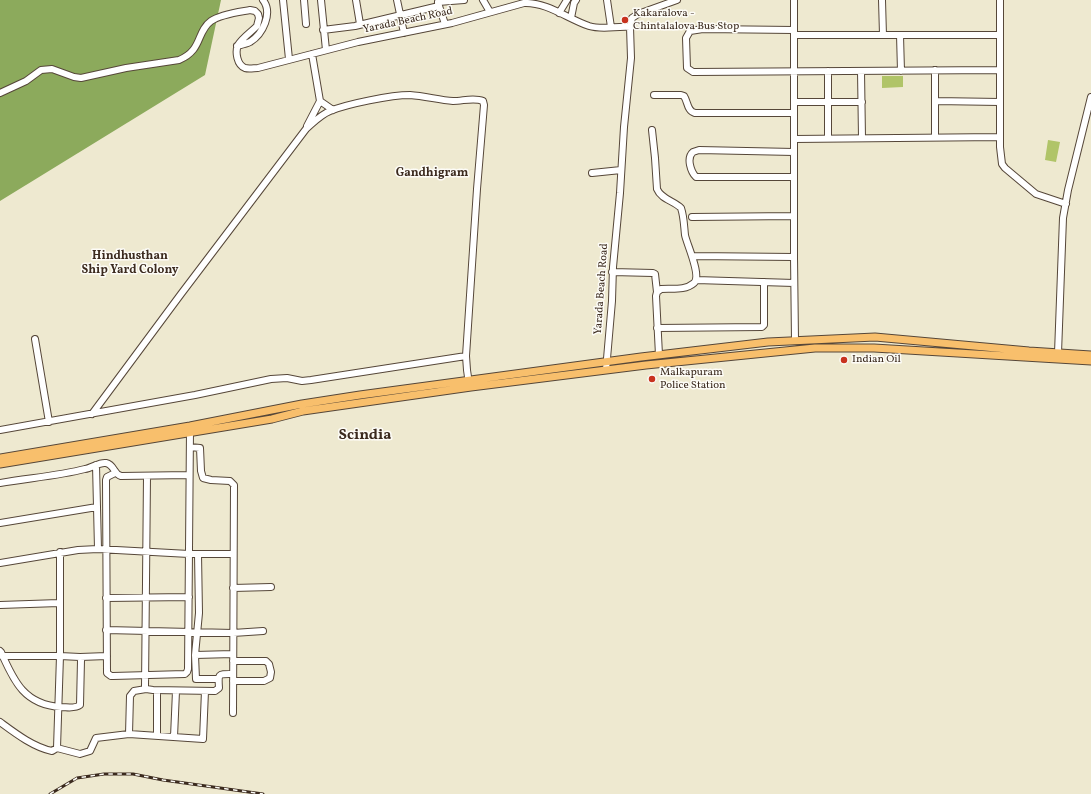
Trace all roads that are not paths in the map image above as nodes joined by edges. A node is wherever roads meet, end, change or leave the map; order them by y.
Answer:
1 (263, 0) edge
2 (283, 0) edge
3 (304, 0) edge
4 (321, 0) edge
5 (356, 0) edge
6 (397, 0) edge
7 (464, 0) edge
8 (484, 0) edge
9 (567, 0) edge
10 (576, 0) edge
11 (607, 0) edge
12 (677, 0) edge
13 (794, 0) edge
14 (882, 0) edge
15 (1000, 0) edge
16 (524, 1) edge
17 (438, 3) edge
18 (490, 12) junction
19 (559, 13) junction
20 (400, 14) junction
21 (571, 18) junction
22 (306, 24) dead end
23 (360, 24) junction
24 (445, 24) junction
25 (611, 27) junction
26 (630, 27) junction
27 (323, 30) junction
28 (404, 33) junction
29 (794, 33) junction
30 (883, 35) junction
31 (900, 35) junction
32 (1000, 35) junction
33 (237, 46) junction
34 (326, 50) junction
35 (312, 54) junction
36 (288, 59) junction
37 (935, 70) junction
38 (1000, 70) junction
39 (794, 71) junction
40 (828, 71) junction
41 (861, 71) junction
42 (901, 71) junction
43 (0, 93) edge
44 (654, 95) dead end
45 (1091, 97) edge
46 (320, 101) junction
47 (935, 101) junction
48 (794, 102) junction
49 (828, 102) junction
50 (862, 102) junction
51 (1000, 102) junction
52 (333, 110) junction
53 (794, 113) junction
54 (306, 129) junction
55 (652, 130) dead end
56 (1000, 136) junction
57 (935, 137) junction
58 (828, 138) junction
59 (862, 138) junction
60 (794, 139) junction
61 (794, 152) junction
62 (621, 170) junction
63 (592, 173) dead end
64 (794, 177) junction
65 (1066, 204) junction
66 (692, 216) dead end
67 (794, 216) junction
68 (692, 256) junction
69 (794, 257) junction
70 (612, 272) junction
71 (696, 280) junction
72 (764, 282) junction
73 (794, 282) junction
74 (657, 292) junction
75 (658, 328) junction
76 (35, 339) dead end
77 (795, 340) junction
78 (1058, 353) junction
79 (1091, 354) edge
80 (659, 355) junction
81 (466, 356) junction
82 (1091, 361) edge
83 (605, 362) junction
84 (606, 370) junction
85 (468, 379) junction
86 (470, 387) junction
87 (425, 390) junction
88 (92, 414) junction
89 (49, 422) junction
90 (190, 429) junction
91 (0, 430) edge
92 (190, 447) junction
93 (0, 458) edge
94 (0, 464) edge
95 (96, 466) junction
96 (115, 473) junction
97 (189, 475) junction
98 (147, 476) junction
99 (0, 483) edge
100 (97, 507) junction
101 (0, 523) edge
102 (98, 549) junction
103 (106, 550) junction
104 (60, 552) junction
105 (147, 552) junction
106 (189, 554) junction
107 (198, 554) junction
108 (233, 554) junction
109 (0, 562) edge
110 (271, 587) dead end
111 (233, 588) junction
112 (146, 597) junction
113 (189, 597) junction
114 (106, 598) junction
115 (59, 603) junction
116 (0, 605) edge
117 (106, 630) junction
118 (145, 631) junction
119 (263, 631) dead end
120 (189, 632) junction
121 (197, 632) junction
122 (233, 632) junction
123 (1, 654) edge
124 (233, 654) junction
125 (195, 655) junction
126 (60, 656) junction
127 (107, 656) junction
128 (80, 657) junction
129 (233, 661) junction
130 (233, 674) junction
131 (144, 675) junction
132 (218, 679) junction
133 (233, 681) junction
134 (146, 689) junction
135 (157, 691) junction
136 (176, 691) junction
137 (205, 691) junction
138 (58, 707) junction
139 (233, 713) dead end
140 (0, 722) edge
141 (129, 734) junction
142 (157, 736) junction
143 (174, 737) junction
144 (57, 748) junction

1 - 33 street
2 - 36 street
3 - 22 street
4 - 27 street
5 - 23 street
6 - 20 street
7 - 17 street
8 - 18 street
9 - 19 street
10 - 21 street
11 - 25 street
12 - 26 street
13 - 29 street
14 - 30 street
15 - 32 street
16 - 18 street, Yarada Beach Road
16 - 19 street, Yarada Beach Road
17 - 20 street
17 - 24 street
18 - 24 street, Yarada Beach Road
19 - 21 street, Yarada Beach Road
20 - 23 street
20 - 28 street
21 - 25 street, Yarada Beach Road
23 - 27 street
24 - 28 street, Yarada Beach Road
25 - 26 street, Yarada Beach Road
26 - 62 street, Yarada Beach Road
27 - 34 street
28 - 34 street, Yarada Beach Road
29 - 30 street
29 - 39 street
29 - 39 street
30 - 31 street
31 - 32 street
31 - 42 street
32 - 38 street
33 - 36 street, Yarada Beach Road
33 - 43 street
34 - 35 street, Yarada Beach Road
35 - 36 street, Yarada Beach Road
35 - 46 street
37 - 38 street
37 - 42 street
37 - 47 street
38 - 51 street
39 - 40 street
39 - 48 street
40 - 41 street
40 - 49 street
41 - 42 street
41 - 50 street
44 - 53 street
45 - 65 street
46 - 52 street
46 - 54 street
47 - 51 street
47 - 57 street
48 - 49 street
48 - 53 street
49 - 50 street
49 - 58 street
50 - 59 street
51 - 56 street
52 - 54 street
52 - 81 street
53 - 60 street
54 - 88 street
55 - 68 street
56 - 57 street
56 - 65 street
57 - 59 street
58 - 59 street
58 - 60 street
60 - 61 street
61 - 64 street
61 - 64 street
62 - 63 street
62 - 70 street, Yarada Beach Road
64 - 67 street
65 - 78 street
66 - 67 street
67 - 69 street
68 - 69 street
68 - 71 street
69 - 73 street
70 - 74 street
70 - 83 street, Yarada Beach Road
71 - 72 street
71 - 74 street
72 - 73 street
72 - 75 street
73 - 77 street
74 - 75 street
75 - 80 street
76 - 89 street
77 - 78 main road
77 - 80 main road
78 - 79 main road
80 - 83 main road
81 - 85 street
81 - 88 street
82 - 84 main road
83 - 84 street, Yarada Beach Road
83 - 85 main road
84 - 86 main road
85 - 86 street
85 - 87 main road
86 - 87 main road
87 - 90 main road
88 - 89 street
89 - 91 street
90 - 92 street
90 - 93 main road
90 - 94 main road
92 - 97 street
92 - 108 street
95 - 96 street
95 - 99 street
95 - 100 street
96 - 98 street
96 - 103 street
97 - 98 street
97 - 106 street
98 - 105 street
100 - 101 street
100 - 102 street
102 - 103 street
102 - 104 street
103 - 105 street
103 - 114 street
104 - 109 street
104 - 115 street
105 - 106 street
105 - 112 street
106 - 107 street
106 - 113 street
107 - 108 street
107 - 121 street
108 - 111 street
110 - 111 street
111 - 122 street
112 - 113 street
112 - 114 street
112 - 118 street
113 - 120 street
114 - 117 street
115 - 116 street
115 - 126 street
117 - 118 street
117 - 127 street
118 - 120 street
118 - 131 street
119 - 122 street
120 - 121 street
120 - 131 street
121 - 122 street
121 - 125 street
122 - 124 street
123 - 126 street
123 - 138 street
124 - 125 street
124 - 129 street
125 - 132 street
126 - 128 street
126 - 138 street
127 - 128 street
127 - 131 street
128 - 138 street
129 - 130 street
129 - 133 street
130 - 132 street
130 - 133 street
131 - 134 street
132 - 137 street
133 - 139 street
134 - 135 street
134 - 141 street
135 - 136 street
135 - 142 street
136 - 137 street
136 - 143 street
137 - 143 street
138 - 144 street
140 - 144 street
141 - 142 street
141 - 144 street
142 - 143 street

